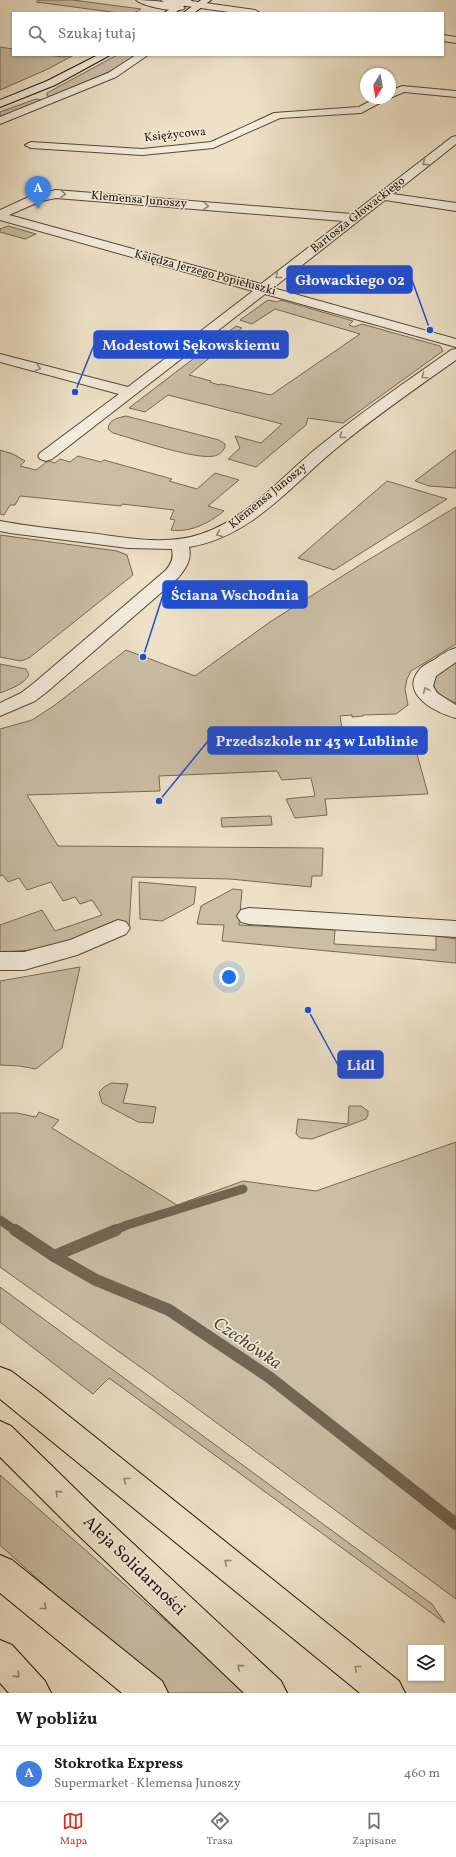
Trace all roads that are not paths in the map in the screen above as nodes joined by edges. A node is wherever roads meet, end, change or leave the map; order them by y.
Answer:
1 (140, 0) edge
2 (165, 0) edge
3 (183, 3) edge
4 (197, 7) edge
5 (170, 12) edge
6 (221, 12) edge
7 (245, 12) edge
8 (444, 38) edge
9 (456, 40) edge
10 (103, 56) edge
11 (141, 56) edge
12 (396, 92) edge
13 (27, 94) junction
14 (456, 94) edge
15 (52, 100) junction
16 (0, 104) edge
17 (372, 104) edge
18 (0, 121) edge
19 (456, 139) edge
20 (31, 145) dead end
21 (383, 196) junction
22 (456, 207) edge
23 (0, 215) edge
24 (353, 218) junction
25 (263, 289) junction
26 (456, 343) edge
27 (456, 353) edge
28 (0, 358) edge
29 (130, 392) junction
30 (46, 456) dead end
31 (0, 526) edge
32 (180, 544) junction
33 (456, 654) edge
34 (0, 710) edge
35 (456, 712) edge
36 (249, 916) dead end
37 (118, 928) dead end
38 (456, 929) edge
39 (0, 961) edge
40 (0, 1381) edge
41 (0, 1436) edge
42 (0, 1572) edge
43 (0, 1657) edge
44 (33, 1693) edge
45 (150, 1693) edge
46 (269, 1693) edge
47 (387, 1693) edge

1 - 3 street
2 - 3 street
3 - 4 street
3 - 5 street
4 - 6 street
4 - 7 street
8 - 9 street
10 - 13 street
11 - 15 street
12 - 14 street
13 - 15 street
13 - 16 street
15 - 18 street
17 - 20 street, Księżycowa
19 -> 21 street, Bartosza Głowackiego
21 - 22 street
21 - 24 street, Bartosza Głowackiego
23 -> 24 street, Klemensa Junoszy
23 - 25 street, Księdza Jerzego Popiełuszki
24 -> 25 street, Bartosza Głowackiego
25 - 26 street, Księdza Jerzego Popiełuszki
25 - 29 street, Bartosza Głowackiego
27 -> 32 street, Klemensa Junoszy
28 -> 29 street
29 - 30 street, Bartosza Głowackiego
31 - 32 street, Klemensa Junoszy
32 - 34 street
35 -> 33 street
36 - 38 street
37 - 39 street
47 -> 40 main road
46 -> 41 main road, Aleja Solidarności
42 -> 45 main road
43 -> 44 main road

